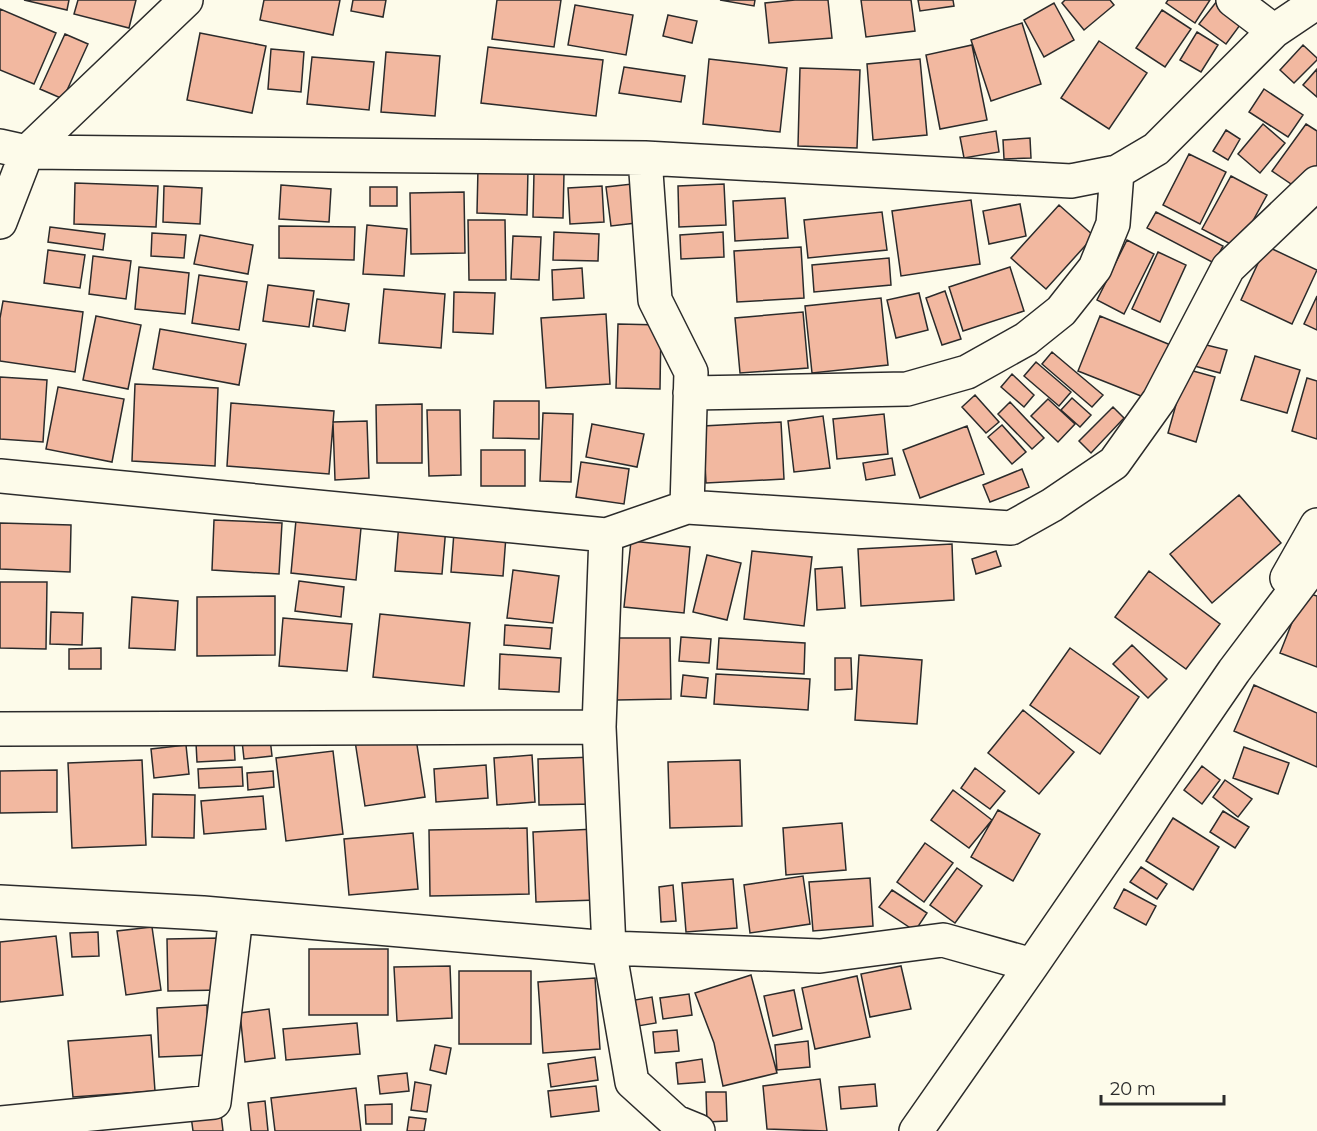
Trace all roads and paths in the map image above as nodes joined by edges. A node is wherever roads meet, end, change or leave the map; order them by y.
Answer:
1 (186, 0) edge
2 (1233, 0) edge
3 (1317, 2) edge
4 (1274, 31) junction
5 (14, 149) edge
6 (645, 158) junction
7 (1117, 172) junction
8 (1317, 183) edge
9 (0, 222) edge
10 (690, 393) junction
11 (0, 476) edge
12 (687, 507) junction
13 (1317, 525) edge
14 (606, 535) junction
15 (1317, 561) edge
16 (1234, 671) junction
17 (599, 728) junction
18 (0, 729) edge
19 (0, 902) edge
20 (236, 916) junction
21 (609, 948) junction
22 (1032, 965) junction
23 (0, 1123) edge
24 (698, 1131) edge
25 (916, 1131) edge

1 - 5 street
2 - 4 street
3 - 4 street
4 - 7 street
5 - 6 street
5 - 9 street
6 - 7 street
6 - 10 street
7 - 10 street
8 - 12 street
10 - 12 street
11 - 14 street
12 - 14 street
13 - 16 street
14 - 17 street
15 - 16 street
16 - 22 street
17 - 18 street
17 - 21 street
19 - 20 street
20 - 21 street
20 - 23 street
21 - 22 street
21 - 24 street
22 - 25 street

